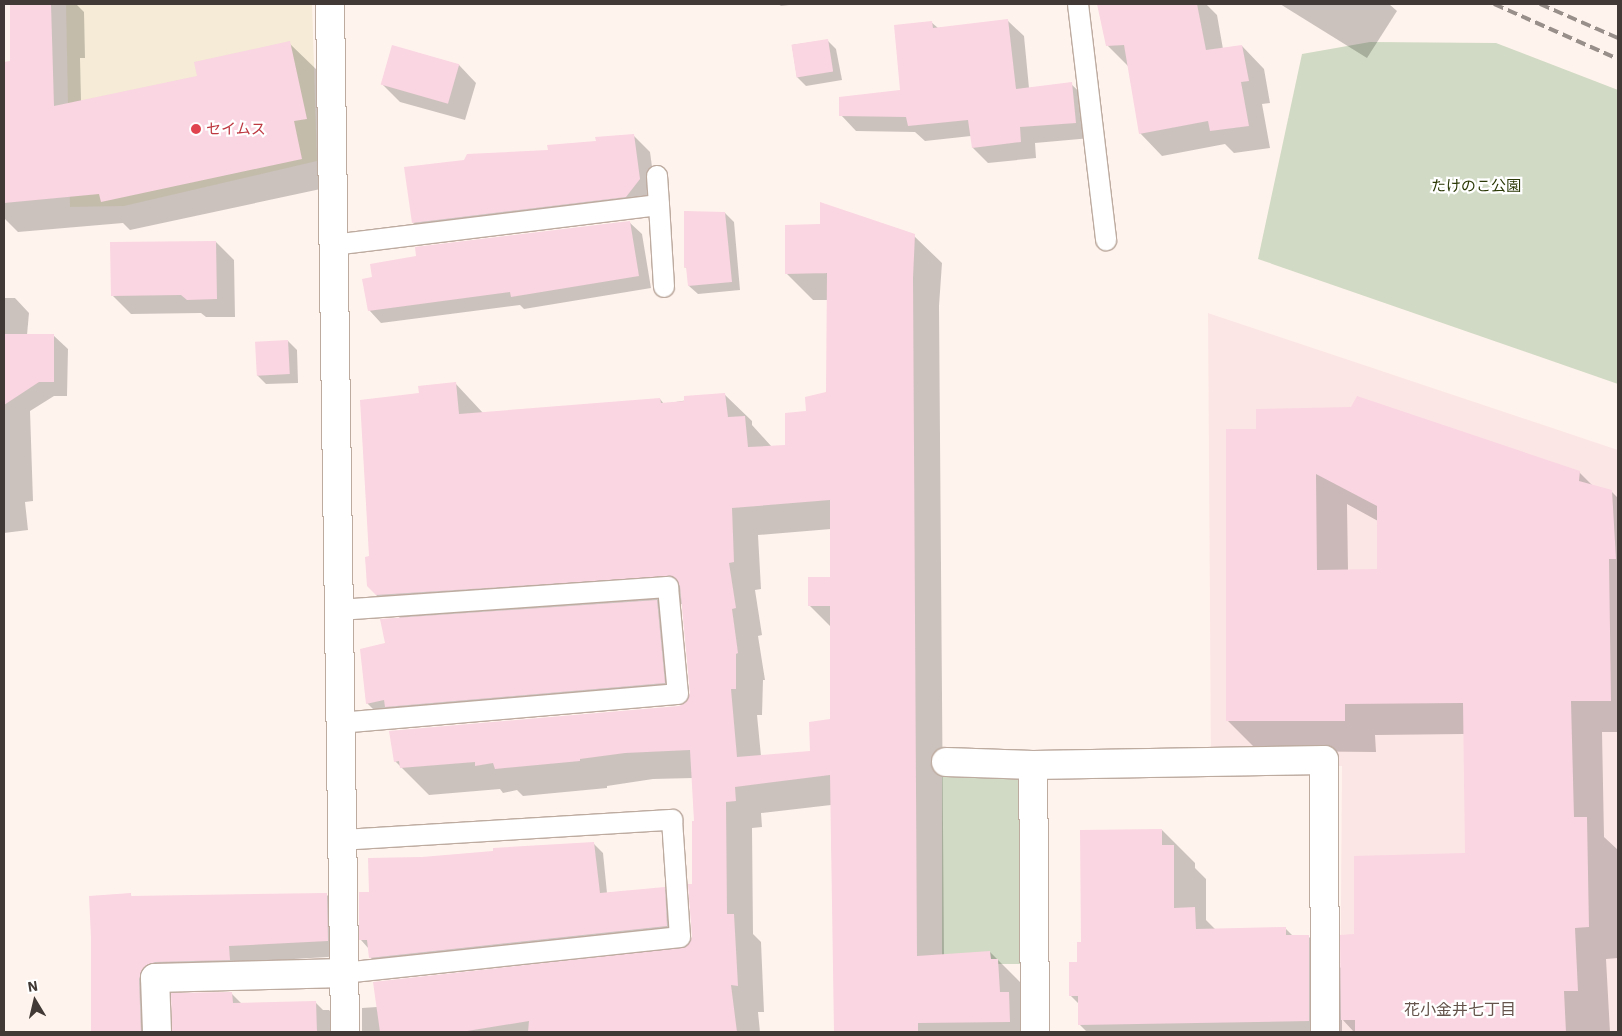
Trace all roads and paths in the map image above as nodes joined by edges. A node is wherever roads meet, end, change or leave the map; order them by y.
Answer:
1 (330, 4) edge
2 (1078, 4) edge
3 (657, 176) dead end
4 (659, 205) junction
5 (1106, 240) dead end
6 (333, 245) junction
7 (664, 287) dead end
8 (338, 610) junction
9 (340, 723) junction
10 (946, 762) dead end
11 (1033, 765) junction
12 (341, 840) junction
13 (344, 972) junction
14 (157, 1032) edge
15 (345, 1032) edge
16 (1035, 1032) edge
17 (1325, 1032) edge

1 - 6 street
2 - 5 lane
3 - 4 lane
4 - 6 lane
4 - 7 lane
6 - 8 street
8 - 9 street
8 - 9 lane
9 - 12 street
10 - 11 street
11 - 16 street
11 - 17 street
12 - 13 street
12 - 13 lane
13 - 14 street
13 - 15 street

